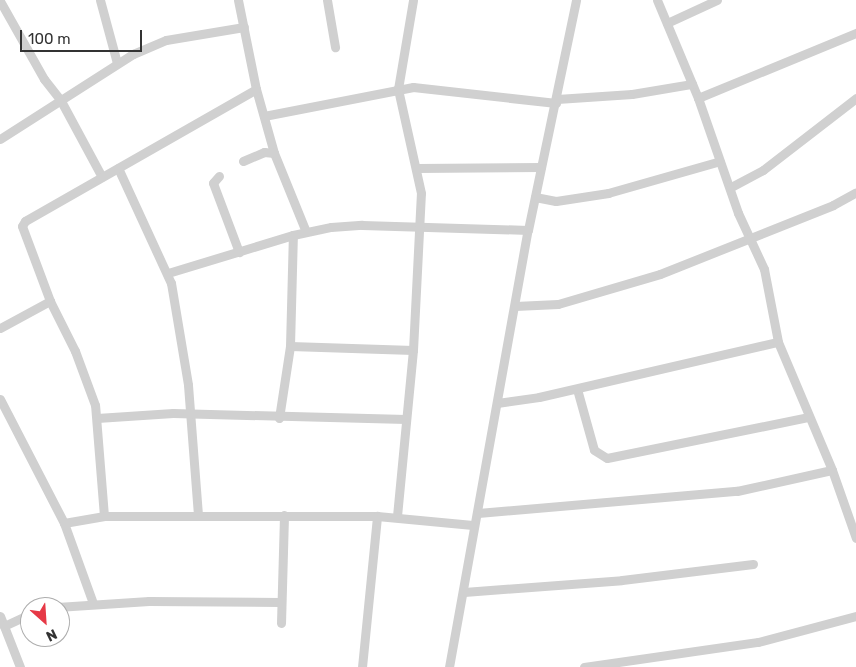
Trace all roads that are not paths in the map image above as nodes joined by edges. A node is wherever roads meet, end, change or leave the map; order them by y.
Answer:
1 (100, 0) edge
2 (238, 0) edge
3 (327, 0) edge
4 (413, 0) edge
5 (576, 0) edge
6 (657, 0) edge
7 (717, 0) edge
8 (0, 2) edge
9 (667, 23) junction
10 (244, 27) junction
11 (856, 33) edge
12 (335, 47) dead end
13 (118, 63) junction
14 (692, 84) junction
15 (256, 89) junction
16 (398, 89) junction
17 (698, 98) junction
18 (856, 98) edge
19 (61, 101) junction
20 (556, 101) junction
21 (264, 116) junction
22 (0, 139) edge
23 (274, 153) junction
24 (243, 161) dead end
25 (720, 161) junction
26 (541, 167) junction
27 (118, 168) junction
28 (418, 168) junction
29 (219, 176) dead end
30 (102, 177) junction
31 (731, 187) junction
32 (856, 192) edge
33 (535, 197) junction
34 (419, 228) junction
35 (528, 230) junction
36 (306, 232) junction
37 (292, 236) junction
38 (750, 238) junction
39 (239, 252) junction
40 (168, 273) junction
41 (50, 301) junction
42 (515, 306) junction
43 (0, 328) edge
44 (778, 342) junction
45 (290, 346) junction
46 (414, 350) junction
47 (576, 389) junction
48 (0, 399) edge
49 (497, 403) junction
50 (190, 414) junction
51 (809, 417) junction
52 (97, 418) junction
53 (279, 418) junction
54 (406, 419) junction
55 (832, 470) junction
56 (478, 513) junction
57 (284, 515) junction
58 (104, 516) junction
59 (198, 516) junction
60 (377, 516) junction
61 (397, 516) junction
62 (64, 523) junction
63 (474, 526) junction
64 (856, 538) edge
65 (753, 564) dead end
66 (464, 592) junction
67 (280, 602) junction
68 (93, 603) junction
69 (70, 606) edge
70 (0, 616) edge
71 (856, 616) edge
72 (20, 619) edge
73 (280, 623) dead end
74 (4, 626) junction
75 (642, 657) junction
76 (20, 667) edge
77 (362, 667) edge
78 (449, 667) edge
79 (584, 667) edge
80 (642, 667) edge

1 - 13 street
2 - 10 street
3 - 12 street
4 - 16 street
5 - 20 street
6 - 9 street
7 - 9 street
8 - 19 street
9 - 14 street
10 - 13 street
10 - 15 street
11 - 17 street
13 - 19 street
14 - 17 street
14 - 20 street
15 - 21 street
15 - 27 street
16 - 20 street
16 - 21 street
16 - 28 street
17 - 25 street
18 - 31 street
19 - 22 street
19 - 30 street
20 - 26 street
21 - 23 street
23 - 24 street
23 - 36 street
25 - 31 street
25 - 33 street
26 - 28 street
26 - 33 street
27 - 30 street
27 - 40 street
28 - 34 street
29 - 39 street
30 - 41 street
31 - 38 street
32 - 38 street
33 - 35 street
34 - 35 street
34 - 36 street
34 - 46 street
35 - 42 street
36 - 37 street
37 - 39 street
37 - 45 street
38 - 42 street
38 - 44 street
39 - 40 street
40 - 50 street
41 - 43 street
41 - 52 street
42 - 49 street
44 - 47 street
44 - 51 street
45 - 46 street
45 - 53 street
46 - 54 street
47 - 49 street
47 - 51 street
48 - 62 street
49 - 56 street
50 - 52 street
50 - 53 street
50 - 59 street
51 - 55 street
52 - 58 street
53 - 54 street
54 - 61 street
55 - 56 street
55 - 64 street
56 - 63 street
57 - 59 street
57 - 60 street
57 - 67 street
58 - 59 street
58 - 62 street
60 - 61 street
60 - 77 street
61 - 63 street
62 - 68 street
63 - 66 street
65 - 66 street
66 - 78 street
67 - 68 street
67 - 73 street
68 - 69 street
70 - 74 street
71 - 75 street
72 - 74 street
74 - 76 street
75 - 79 street
75 - 80 street

